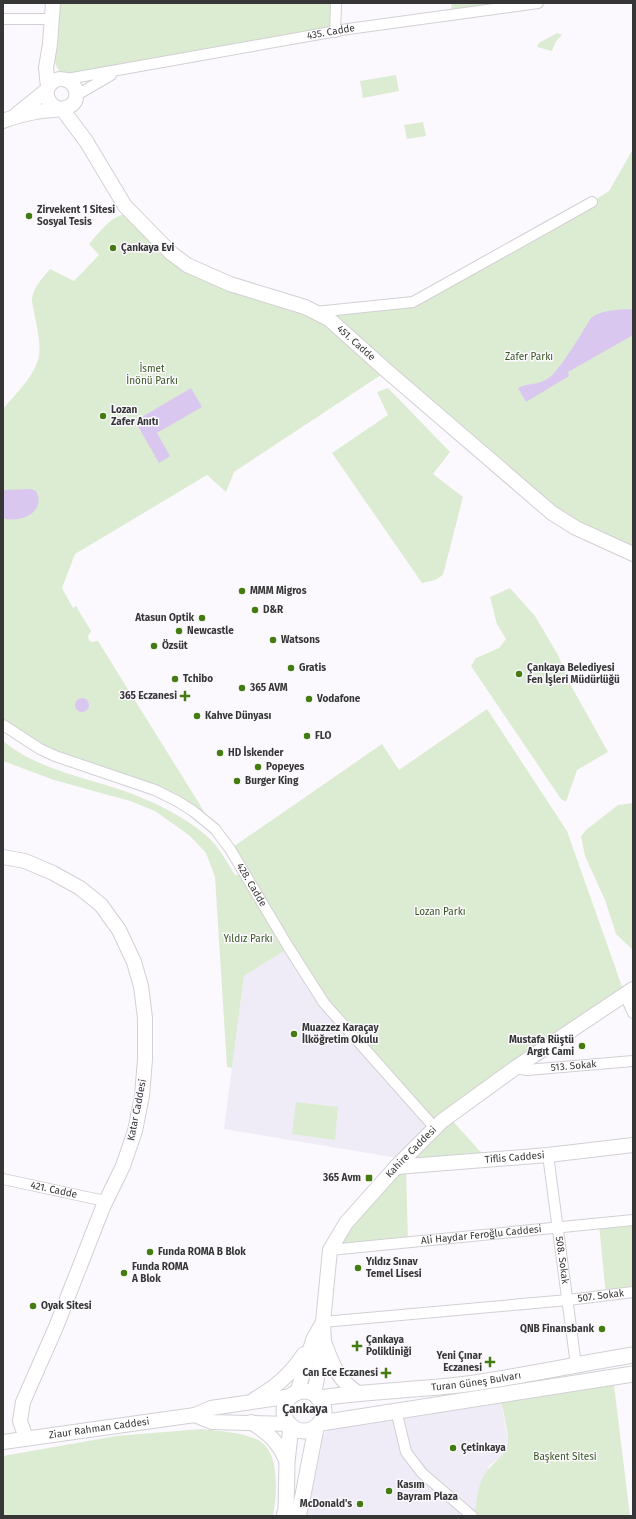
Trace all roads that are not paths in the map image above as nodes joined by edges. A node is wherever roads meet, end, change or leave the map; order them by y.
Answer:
1 (53, 3) edge
2 (336, 3) edge
3 (538, 3) edge
4 (52, 18) junction
5 (3, 19) edge
6 (334, 32) junction
7 (50, 44) junction
8 (125, 68) junction
9 (66, 79) junction
10 (48, 88) junction
11 (77, 96) junction
12 (61, 109) junction
13 (7, 119) edge
14 (86, 141) junction
15 (592, 202) dead end
16 (315, 312) junction
17 (633, 554) edge
18 (3, 726) edge
19 (3, 857) edge
20 (630, 993) edge
21 (633, 1013) edge
22 (633, 1061) edge
23 (515, 1068) junction
24 (435, 1128) junction
25 (633, 1145) edge
26 (548, 1154) junction
27 (396, 1167) junction
28 (3, 1179) edge
29 (105, 1201) junction
30 (633, 1220) edge
31 (558, 1228) junction
32 (330, 1250) junction
33 (633, 1292) edge
34 (568, 1300) junction
35 (323, 1322) junction
36 (318, 1341) junction
37 (633, 1355) edge
38 (576, 1365) junction
39 (633, 1374) edge
40 (355, 1393) junction
41 (294, 1395) junction
42 (316, 1396) junction
43 (249, 1402) junction
44 (396, 1410) junction
45 (195, 1415) junction
46 (354, 1417) junction
47 (251, 1422) junction
48 (290, 1425) junction
49 (318, 1425) junction
50 (26, 1438) junction
51 (3, 1442) edge
52 (287, 1462) junction
53 (284, 1516) edge
54 (298, 1516) edge
55 (472, 1516) edge

1 - 4 main road
2 - 6 street
3 - 6 street, 435. Cadde
4 - 5 street
4 - 7 main road
6 - 8 street, 435. Cadde
7 - 9 main road
7 - 10 main road
8 - 9 street, 435. Cadde
8 - 11 street
9 - 10 main road
9 - 11 main road
10 - 12 main road
10 - 13 main road
11 - 12 main road
11 - 14 main road
12 - 13 main road
12 - 14 main road
14 - 16 main road, 451. Cadde
15 - 16 street
16 - 17 main road, 451. Cadde
18 - 24 street, 428. Cadde
19 - 29 main road, Katar Caddesi
20 - 21 street
20 - 23 main road, Kahire Caddesi
22 - 23 street, 513. Sokak
23 - 24 main road, Kahire Caddesi
24 - 27 main road, Kahire Caddesi
25 - 26 main road, Tiflis Caddesi
26 - 27 main road, Tiflis Caddesi
26 - 31 street, 508. Sokak
27 - 32 main road, Kahire Caddesi
28 - 29 street, 421. Cadde
29 - 50 main road, Katar Caddesi
30 - 31 street, Ali Haydar Feroğlu Caddesi
31 - 32 street, Ali Haydar Feroğlu Caddesi
31 - 34 street, 508. Sokak
32 - 35 main road, Kahire Caddesi
33 - 34 street, 507. Sokak
34 - 35 street, 507. Sokak
34 - 38 street, 508. Sokak
35 - 36 main road, Kahire Caddesi
36 - 40 main road
36 - 41 main road
36 - 42 main road
36 - 43 main road
37 - 38 main road, Turan Güneş Bulvarı
38 - 40 main road, Turan Güneş Bulvarı
39 - 44 main road, Turan Güneş Bulvarı
40 - 42 main road, Turan Güneş Bulvarı
40 - 46 main road
41 - 42 main road
41 - 43 main road, Ziaur Rahman Caddesi
41 - 48 main road
42 - 49 main road
43 - 45 main road, Ziaur Rahman Caddesi
44 - 46 main road, Turan Güneş Bulvarı
44 - 55 street
45 - 47 main road, Ziaur Rahman Caddesi
45 - 50 main road, Ziaur Rahman Caddesi
46 - 49 main road, Turan Güneş Bulvarı
47 - 48 main road, Ziaur Rahman Caddesi
47 - 52 main road
48 - 49 main road
48 - 52 main road
49 - 54 main road
50 - 51 main road, Ziaur Rahman Caddesi
52 - 53 main road

